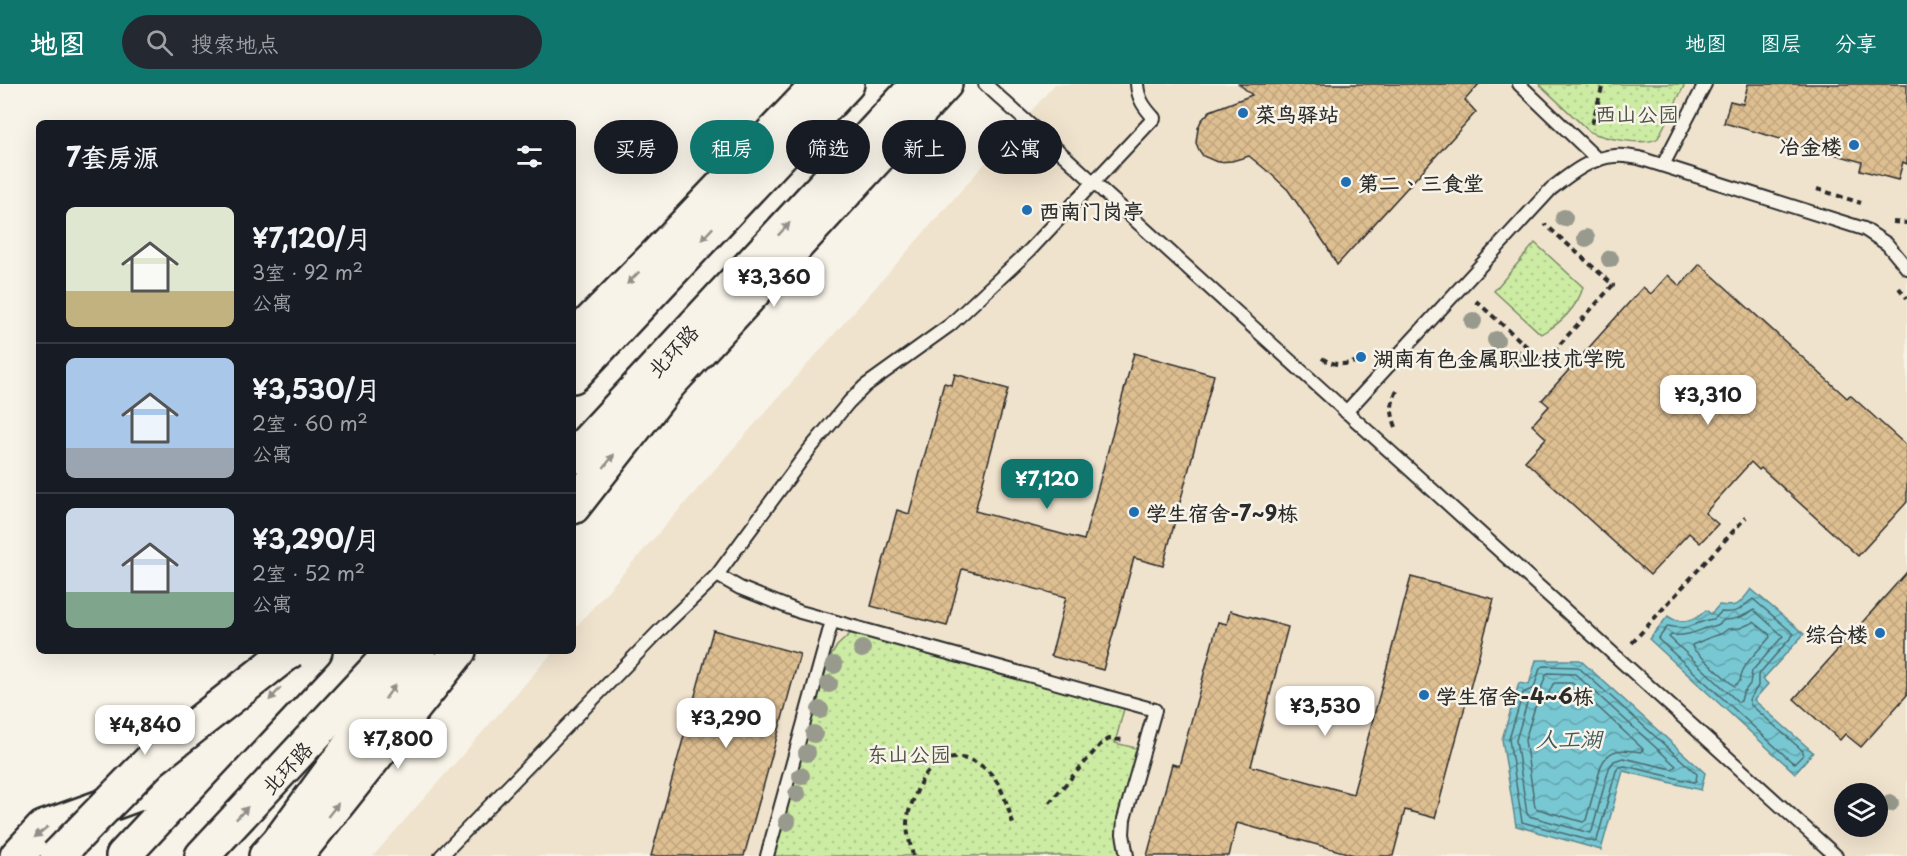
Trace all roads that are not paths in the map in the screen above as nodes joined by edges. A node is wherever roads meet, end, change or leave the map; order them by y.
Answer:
1 (819, 84) edge
2 (847, 84) edge
3 (918, 84) edge
4 (945, 84) edge
5 (985, 84) edge
6 (1137, 84) edge
7 (1519, 84) edge
8 (1705, 84) edge
9 (1598, 160) junction
10 (1663, 165) junction
11 (1094, 183) junction
12 (1907, 268) edge
13 (576, 336) edge
14 (576, 373) edge
15 (1346, 412) junction
16 (576, 454) edge
17 (576, 503) edge
18 (717, 575) junction
19 (832, 621) junction
20 (282, 654) edge
21 (286, 654) edge
22 (312, 654) edge
23 (390, 654) edge
24 (417, 654) edge
25 (457, 654) edge
26 (16, 856) edge
27 (57, 856) edge
28 (123, 856) edge
29 (202, 856) edge
30 (266, 856) edge
31 (296, 856) edge
32 (441, 856) edge
33 (767, 856) edge
34 (1127, 856) edge
35 (1836, 856) edge

1 -> 13 main road
2 -> 14 main road
16 -> 3 main road, 北环路
17 -> 4 main road
5 - 11 lane
6 - 11 lane
7 - 9 lane
8 - 10 lane
9 - 10 lane
9 - 15 lane
10 - 12 lane
11 - 15 lane
11 - 18 lane
15 - 35 lane
18 - 19 lane
18 - 32 lane
19 - 33 lane
19 - 34 lane
20 -> 26 main road
21 - 27 main road, bridge
22 -> 28 main road
29 -> 23 main road, 北环路
30 -> 24 main road
31 -> 25 main road

